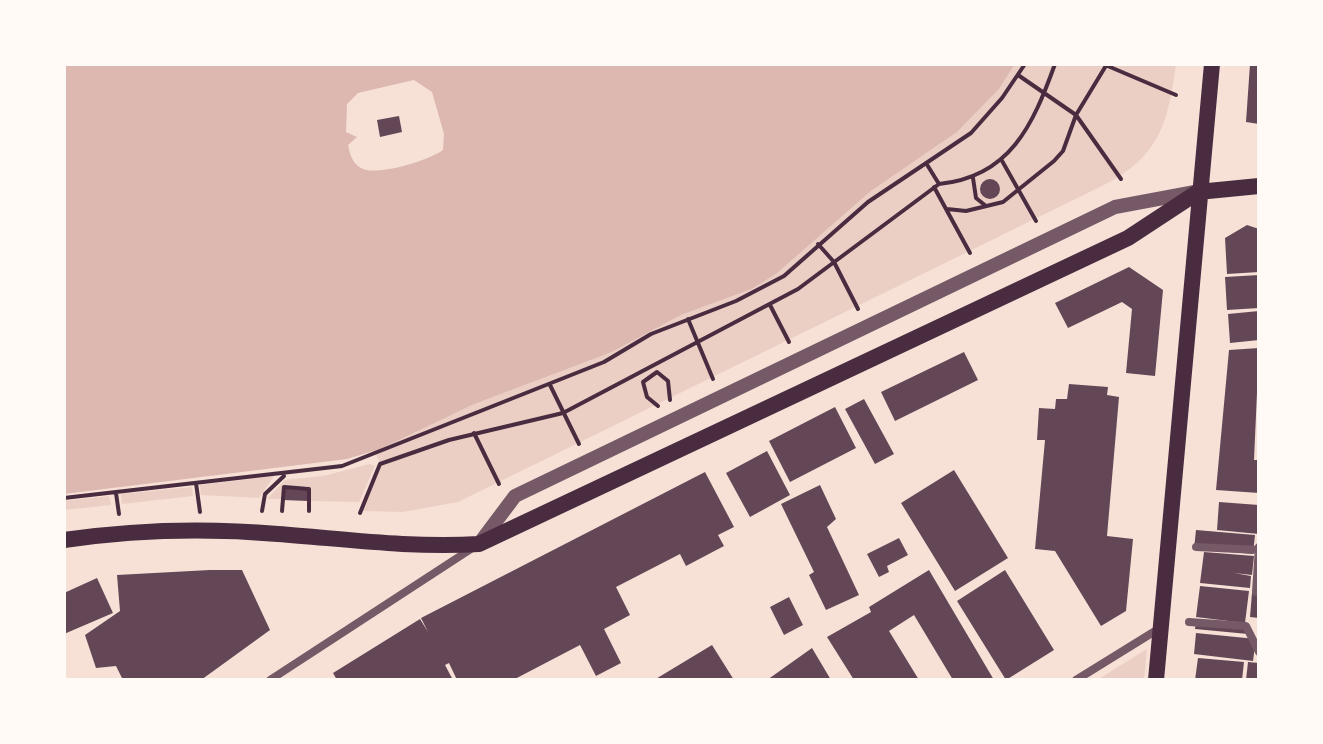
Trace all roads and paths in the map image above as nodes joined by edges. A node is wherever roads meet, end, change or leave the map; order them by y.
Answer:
1 (1025, 64) edge
2 (1055, 64) edge
3 (1212, 64) edge
4 (1105, 65) edge
5 (1018, 75) junction
6 (1045, 93) junction
7 (1176, 95) dead end
8 (1076, 115) junction
9 (1001, 159) junction
10 (926, 163) junction
11 (973, 178) junction
12 (1121, 179) dead end
13 (936, 185) junction
14 (1259, 186) edge
15 (1019, 191) junction
16 (1198, 192) junction
17 (988, 207) junction
18 (947, 209) junction
19 (1036, 221) dead end
20 (818, 244) junction
21 (970, 253) dead end
22 (834, 262) junction
23 (770, 305) junction
24 (858, 309) dead end
25 (688, 318) junction
26 (695, 343) junction
27 (789, 343) dead end
28 (646, 368) junction
29 (650, 376) junction
30 (713, 379) dead end
31 (549, 384) junction
32 (670, 400) dead end
33 (658, 406) dead end
34 (563, 413) junction
35 (474, 433) junction
36 (579, 444) dead end
37 (375, 455) junction
38 (380, 464) junction
39 (284, 476) junction
40 (196, 483) junction
41 (499, 484) dead end
42 (116, 492) junction
43 (64, 498) edge
44 (262, 511) dead end
45 (282, 511) dead end
46 (309, 511) dead end
47 (200, 512) dead end
48 (360, 513) dead end
49 (119, 514) dead end
50 (64, 540) edge
51 (479, 544) junction
52 (1196, 547) dead end
53 (1259, 548) edge
54 (1256, 592) dead end
55 (1189, 622) dead end
56 (1160, 628) junction
57 (1259, 652) edge
58 (270, 680) edge
59 (1076, 680) edge
60 (1156, 680) edge

1 - 5 path
2 - 6 path
3 - 16 main road
4 - 7 path
4 - 8 path
5 - 6 path
5 - 10 path
6 - 8 path
6 - 9 path
8 - 12 path
8 - 15 path
9 - 11 path
9 - 15 path
10 - 13 path
10 - 20 path
11 - 13 path
11 - 17 path
13 - 18 path
13 - 22 path
14 - 16 main road
15 - 17 path
15 - 19 path
16 - 51 main road
16 - 51 street
16 - 56 main road
17 - 18 path
18 - 21 path
20 - 22 path
20 - 25 path
22 - 23 path
22 - 24 path
23 - 26 path
23 - 27 path
25 - 26 path
25 - 31 path
26 - 28 path
26 - 30 path
28 - 29 path
28 - 34 path
29 - 32 path
29 - 33 path
31 - 34 path
31 - 37 path
34 - 35 path
34 - 36 path
35 - 38 path
35 - 41 path
37 - 38 path
37 - 39 path
38 - 48 path
39 - 40 path
39 - 44 path
40 - 42 path
40 - 47 path
42 - 43 path
42 - 49 path
45 - 46 path
50 - 51 main road
51 - 58 street
52 - 53 street
53 - 54 street
55 - 57 street
56 - 59 street
56 - 60 main road

